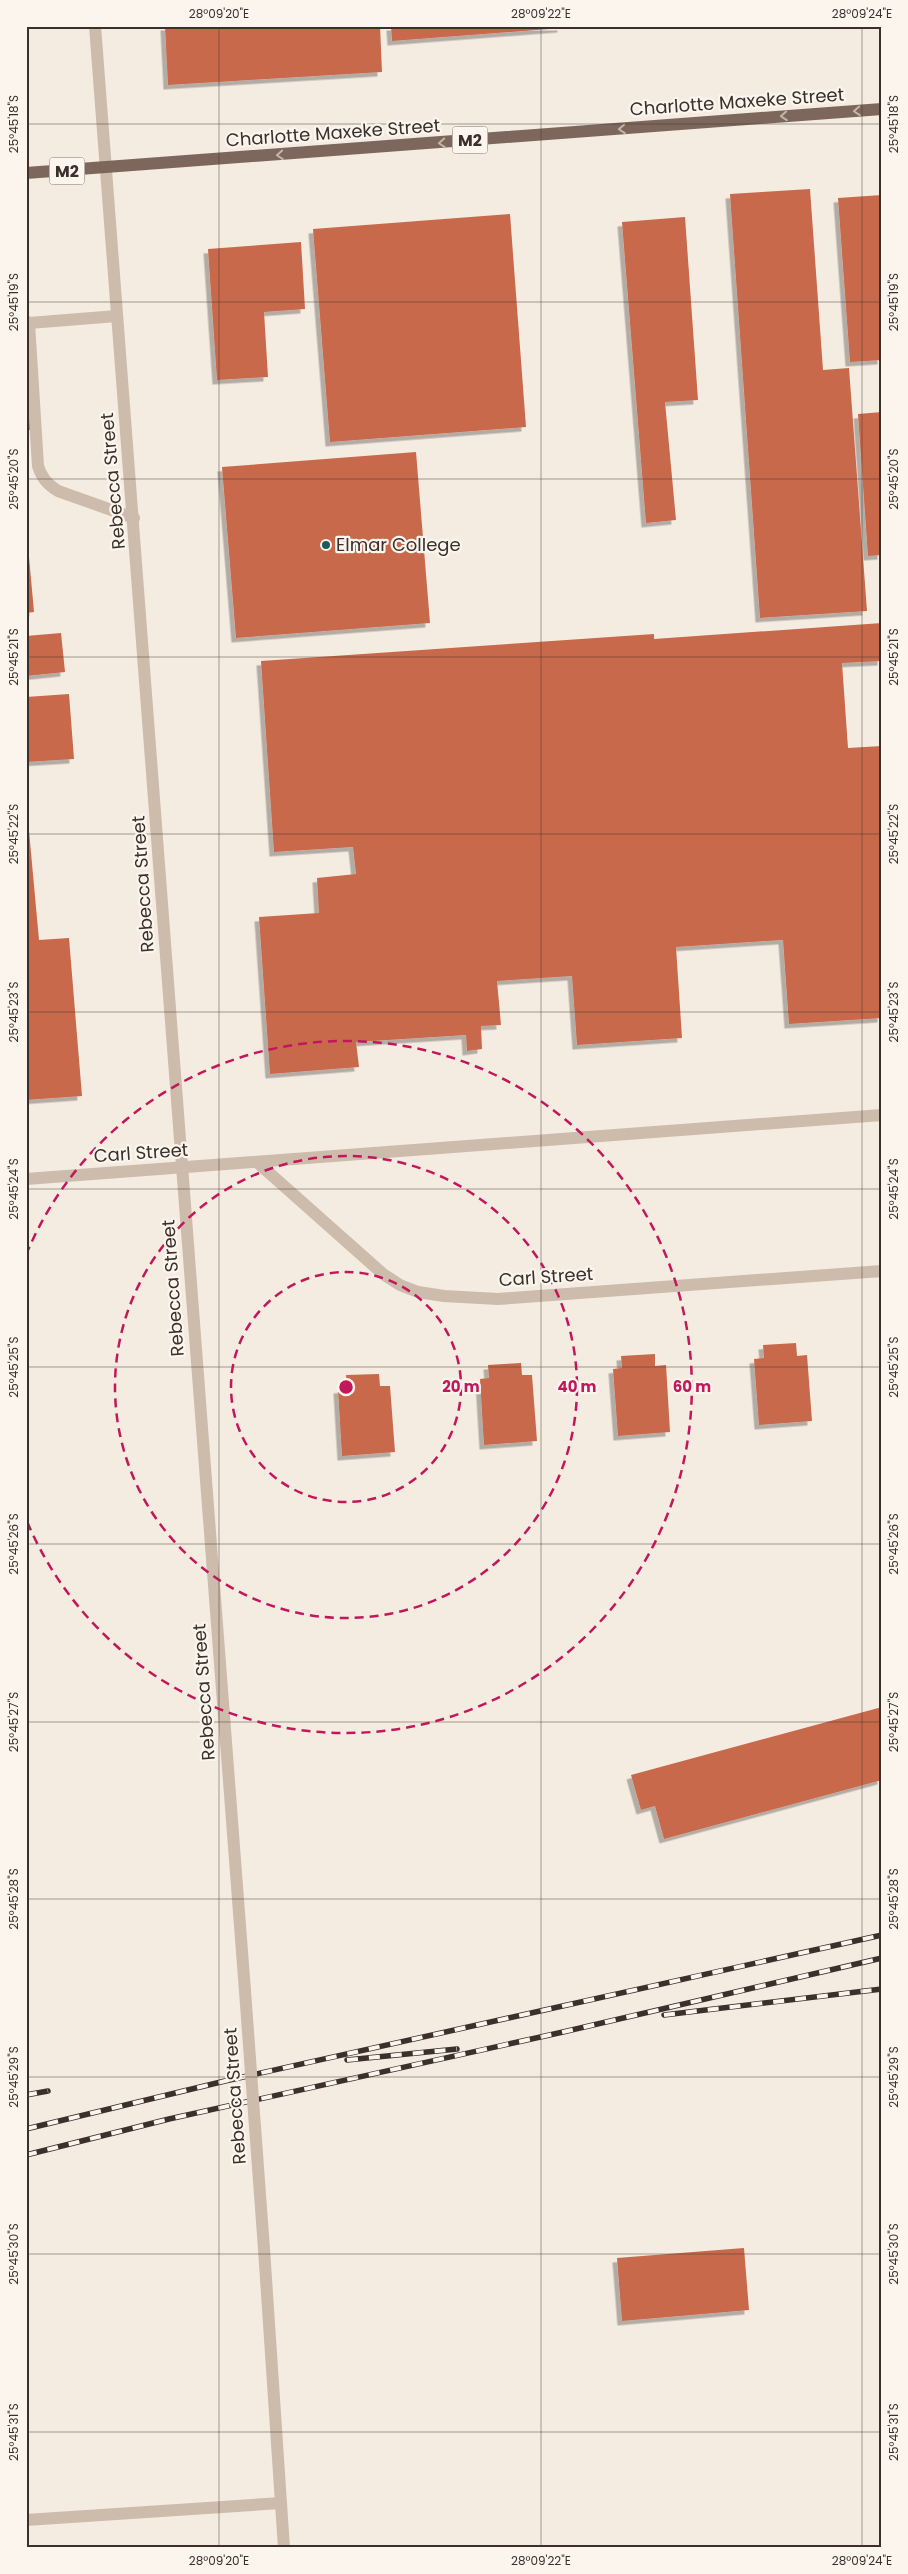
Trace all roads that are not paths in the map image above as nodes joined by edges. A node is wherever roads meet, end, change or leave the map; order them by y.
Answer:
1 (95, 26) edge
2 (882, 109) edge
3 (107, 168) junction
4 (26, 174) edge
5 (117, 316) junction
6 (27, 322) edge
7 (134, 518) junction
8 (882, 1115) edge
9 (258, 1163) junction
10 (181, 1167) junction
11 (26, 1179) edge
12 (882, 1271) edge
13 (281, 2503) junction
14 (26, 2520) edge
15 (284, 2548) edge

1 - 3 street, Rebecca Street
2 -> 3 main road, Charlotte Maxeke Street / M2
3 - 4 main road, Charlotte Maxeke Street / M2
3 - 5 street, Rebecca Street
5 - 6 street
5 - 7 street, Rebecca Street
6 - 7 street
7 - 10 street, Rebecca Street
8 - 9 street, Carl Street
9 - 10 street, Carl Street
9 - 12 street, Carl Street
10 - 11 street, Carl Street
10 - 13 street, Rebecca Street, bridge
13 - 14 street
13 - 15 street, Rebecca Street

